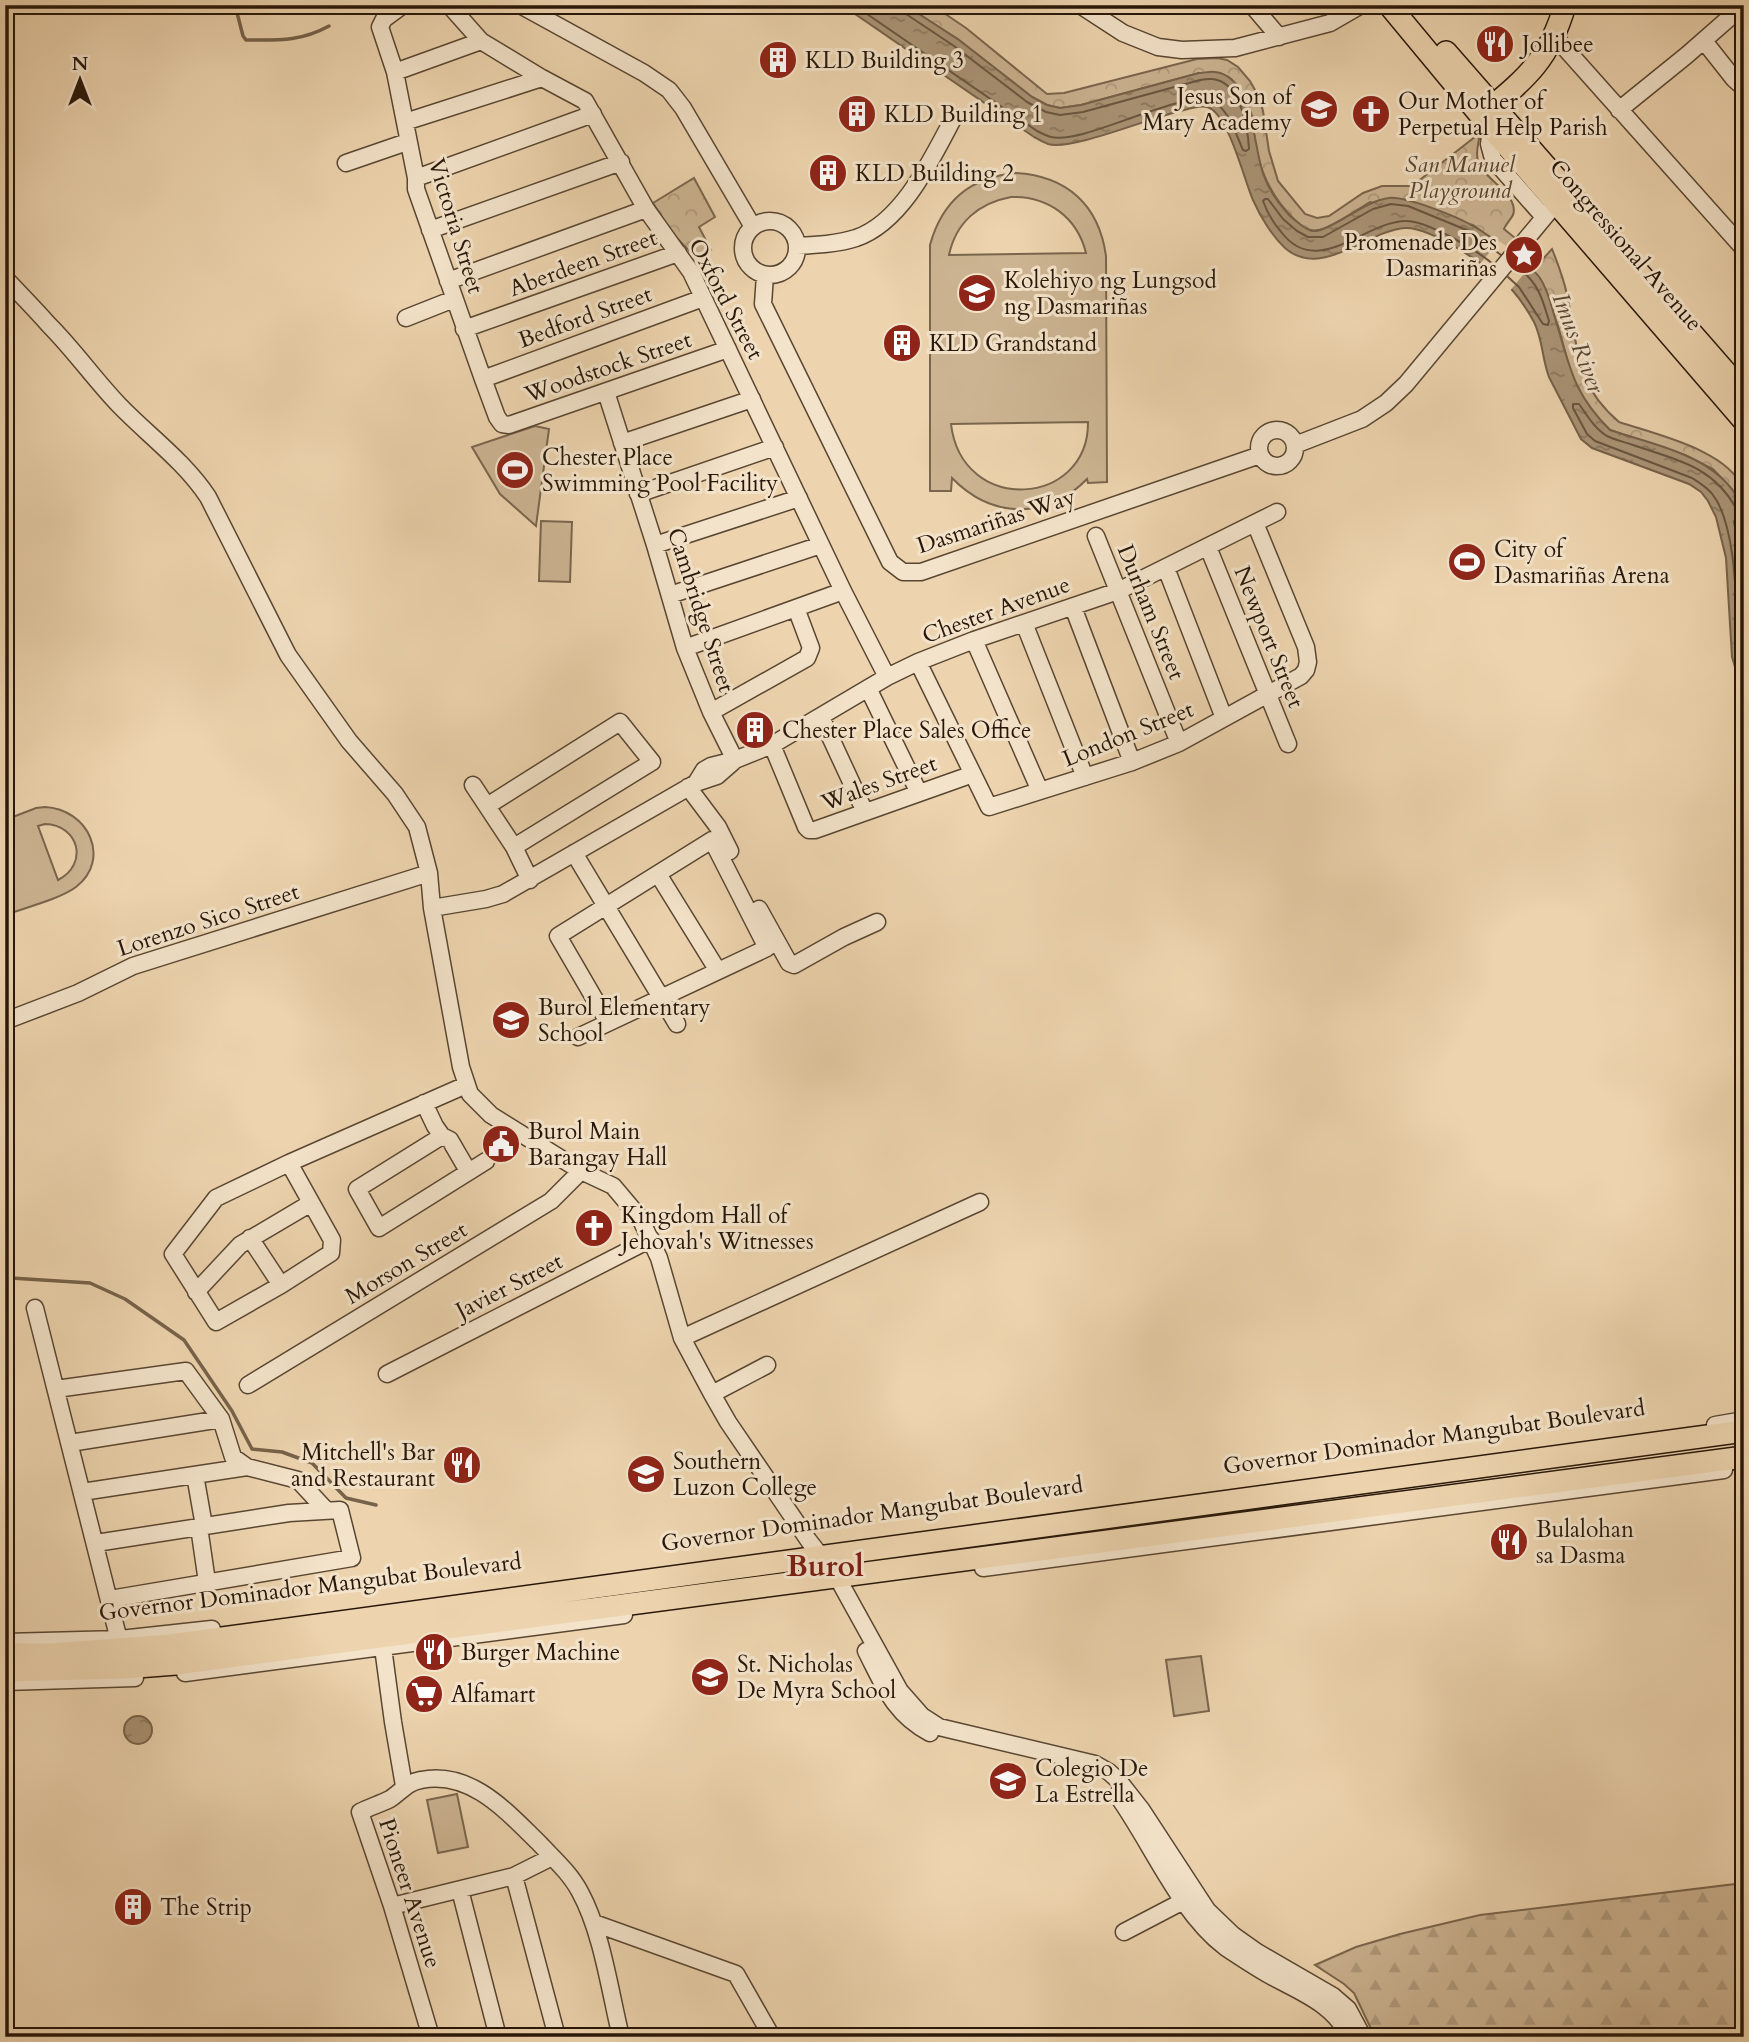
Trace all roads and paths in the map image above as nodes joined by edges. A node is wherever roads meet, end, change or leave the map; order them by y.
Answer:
1 (403, 5) edge
2 (449, 5) edge
3 (520, 5) edge
4 (1080, 5) edge
5 (1252, 5) edge
6 (1361, 5) edge
7 (1389, 5) edge
8 (1406, 5) edge
9 (1565, 5) edge
10 (1744, 5) edge
11 (1279, 37) junction
12 (1555, 37) junction
13 (481, 41) junction
14 (1704, 41) junction
15 (395, 72) junction
16 (542, 78) junction
17 (1744, 88) edge
18 (1619, 110) junction
19 (593, 114) junction
20 (954, 117) dead end
21 (1488, 117) junction
22 (405, 122) junction
23 (407, 142) junction
24 (621, 162) junction
25 (346, 163) dead end
26 (416, 178) junction
27 (1556, 204) junction
28 (646, 209) junction
29 (753, 227) junction
30 (430, 230) junction
31 (797, 246) junction
32 (1744, 249) edge
33 (678, 253) junction
34 (765, 275) junction
35 (5, 278) edge
36 (447, 281) junction
37 (703, 298) junction
38 (454, 299) junction
39 (406, 318) dead end
40 (464, 329) junction
41 (728, 349) junction
42 (482, 379) junction
43 (606, 392) junction
44 (1744, 393) edge
45 (751, 399) junction
46 (1744, 421) edge
47 (502, 424) joint
48 (622, 443) junction
49 (1296, 445) junction
50 (775, 447) junction
51 (1260, 455) junction
52 (638, 494) junction
53 (799, 498) junction
54 (1277, 512) dead end
55 (1255, 523) junction
56 (1096, 536) dead end
57 (655, 545) junction
58 (821, 545) junction
59 (1208, 547) junction
60 (1166, 568) junction
61 (844, 591) junction
62 (1118, 591) junction
63 (670, 595) junction
64 (1073, 607) junction
65 (796, 608) junction
66 (1024, 623) junction
67 (974, 640) junction
68 (685, 648) junction
69 (918, 662) junction
70 (887, 677) junction
71 (869, 688) junction
72 (1268, 695) junction
73 (711, 712) junction
74 (821, 717) junction
75 (1224, 718) junction
76 (1179, 743) junction
77 (1288, 744) dead end
78 (772, 745) junction
79 (735, 760) junction
80 (1132, 762) junction
81 (972, 774) junction
82 (1085, 777) junction
83 (473, 785) dead end
84 (692, 785) junction
85 (1040, 791) junction
86 (919, 793) junction
87 (487, 806) junction
88 (865, 813) junction
89 (514, 847) junction
90 (574, 853) junction
91 (429, 873) junction
92 (658, 874) junction
93 (530, 880) junction
94 (606, 906) junction
95 (432, 908) junction
96 (877, 922) dead end
97 (718, 971) junction
98 (662, 998) junction
99 (5, 1021) edge
100 (608, 1023) junction
101 (677, 1024) dead end
102 (578, 1037) dead end
103 (466, 1085) junction
104 (424, 1103) junction
105 (442, 1136) junction
106 (486, 1161) dead end
107 (289, 1163) junction
108 (468, 1171) junction
109 (581, 1171) junction
110 (981, 1202) dead end
111 (310, 1203) junction
112 (250, 1238) junction
113 (652, 1239) junction
114 (281, 1285) junction
115 (196, 1292) junction
116 (35, 1308) dead end
117 (682, 1338) junction
118 (767, 1365) dead end
119 (387, 1374) dead end
120 (248, 1385) dead end
121 (56, 1389) junction
122 (712, 1394) junction
123 (221, 1419) junction
124 (1744, 1420) edge
125 (1744, 1431) edge
126 (70, 1443) junction
127 (1744, 1457) edge
128 (247, 1467) junction
129 (1744, 1467) edge
130 (195, 1475) junction
131 (82, 1492) junction
132 (326, 1510) junction
133 (1090, 1521) junction
134 (202, 1527) junction
135 (96, 1543) junction
136 (1094, 1543) junction
137 (829, 1572) junction
138 (207, 1582) junction
139 (110, 1599) junction
140 (385, 1637) junction
141 (5, 1642) edge
142 (121, 1644) junction
143 (5, 1654) edge
144 (51, 1662) junction
145 (154, 1663) junction
146 (5, 1671) edge
147 (5, 1682) edge
148 (408, 1784) junction
149 (552, 1857) junction
150 (514, 1876) junction
151 (460, 1890) junction
152 (1190, 1897) junction
153 (392, 1906) junction
154 (594, 1923) junction
155 (1124, 1932) dead end
156 (430, 2037) edge
157 (498, 2037) edge
158 (557, 2037) edge
159 (621, 2037) edge
160 (772, 2037) edge
161 (1349, 2037) edge
162 (1363, 2037) edge

1 - 15 street, Victoria Street
2 - 13 street, Oxford Street
3 - 29 street
4 - 11 street
5 - 11 street
6 - 11 street
7 - 21 main road, Congressional Avenue
8 - 21 main road, Congressional Avenue
9 - 12 main road
10 - 14 street
12 - 18 street
12 - 21 main road
13 - 15 street
13 - 16 street, Oxford Street
14 - 17 street
14 - 18 street
15 - 22 street, Victoria Street
16 - 19 street, Oxford Street
16 - 22 street
18 - 32 street
19 - 24 street, Oxford Street
19 - 26 street
20 - 31 street
21 - 27 main road, Congressional Avenue
21 - 27 street
22 - 23 street, Victoria Street
23 - 25 street
23 - 26 street, Victoria Street
24 - 28 street, Oxford Street
24 - 30 street
26 - 30 street, Victoria Street
27 - 44 main road, Congressional Avenue
27 - 46 main road, Congressional Avenue
27 - 49 street
28 - 33 street, Oxford Street
28 - 36 street
29 - 31 street
29 - 34 street
30 - 36 street, Victoria Street
31 - 34 street
33 - 37 street, Oxford Street
33 - 40 street, Aberdeen Street
34 - 51 street, Dasmariñas Way
35 - 91 street
36 - 38 street, Victoria Street
37 - 41 street, Oxford Street
37 - 42 street, Bedford Street
38 - 39 street
38 - 40 street, Victoria Street
40 - 42 street, Victoria Street
41 - 43 street, Woodstock Street
41 - 45 street, Oxford Street
42 - 47 street, Victoria Street
43 - 47 street, Woodstock Street
43 - 48 street, Cambridge Street
45 - 48 street
45 - 50 street, Oxford Street
48 - 52 street, Cambridge Street
49 - 51 street
49 - 51 street
50 - 52 street
50 - 53 street, Oxford Street
52 - 57 street, Cambridge Street
53 - 57 street
53 - 58 street, Oxford Street
54 - 55 street, Chester Avenue
55 - 59 street, Chester Avenue
55 - 72 street, London Street
56 - 62 street, Durham Street
57 - 63 street, Cambridge Street
58 - 61 street, Oxford Street
58 - 63 street
59 - 60 street, Chester Avenue
59 - 72 street, Newport Street
60 - 62 street, Chester Avenue
60 - 75 street
61 - 65 street
61 - 70 street, Oxford Street
62 - 64 street, Chester Avenue
62 - 76 street, Durham Street
63 - 68 street, Cambridge Street
64 - 66 street, Chester Avenue
64 - 80 street
65 - 68 street
65 - 73 street
66 - 67 street, Chester Avenue
66 - 82 street
67 - 69 street, Chester Avenue
67 - 85 street
68 - 73 street, Cambridge Street
69 - 70 street, Chester Avenue
69 - 81 street
70 - 71 street, Chester Avenue
71 - 74 street, Chester Avenue
71 - 86 street
72 - 75 street, London Street
72 - 77 street, Newport Street
73 - 79 street, Cambridge Street
74 - 78 street, Chester Avenue
74 - 88 street
75 - 76 street, London Street
76 - 80 street, London Street
78 - 79 street, Chester Avenue
78 - 88 street, Wales Street
79 - 84 street, Chester Avenue
80 - 82 street, London Street
81 - 85 street, London Street
81 - 86 street, Wales Street
82 - 85 street, London Street
83 - 87 street
84 - 90 street, Chester Avenue
84 - 96 street
86 - 88 street, Wales Street
87 - 89 street
87 - 89 street
89 - 93 street
90 - 93 street, Chester Avenue
90 - 94 street
91 - 95 street
91 - 99 street, Lorenzo Sico Street
92 - 94 street
92 - 97 street
92 - 97 street
93 - 95 street, Chester Avenue
94 - 98 street
94 - 100 street
95 - 103 street
97 - 98 street
98 - 100 street
98 - 101 street
100 - 102 street
103 - 104 street
103 - 109 street
104 - 105 street
104 - 107 street
105 - 108 street
105 - 108 street
106 - 108 street
107 - 111 street
107 - 115 street
109 - 113 street
109 - 120 street, Morson Street
110 - 117 street
111 - 112 street
111 - 114 street
112 - 114 street
112 - 115 street
113 - 117 street
113 - 119 street, Javier Street
114 - 115 street
116 - 121 street
117 - 122 street
118 - 122 street
121 - 123 street
121 - 126 street
122 - 137 street
123 - 126 street
123 - 128 street
124 - 137 street, Governor Dominador Mangubat Boulevard
125 - 133 main road, Governor Dominador Mangubat Boulevard
126 - 131 street
127 - 136 main road, Governor Dominador Mangubat Boulevard
128 - 130 street
128 - 132 street
129 - 137 street, Governor Dominador Mangubat Boulevard
130 - 131 street
130 - 134 street
131 - 135 street
132 - 134 street
132 - 138 street
133 - 136 main road
133 - 137 main road, Governor Dominador Mangubat Boulevard
134 - 135 street
134 - 138 street
135 - 139 street
136 - 137 main road, Governor Dominador Mangubat Boulevard
137 - 140 main road, Governor Dominador Mangubat Boulevard
137 - 140 street, Governor Dominador Mangubat Boulevard
137 - 142 street, Governor Dominador Mangubat Boulevard
137 - 152 street
138 - 139 street
139 - 142 street
140 - 145 main road, Governor Dominador Mangubat Boulevard
140 - 145 street, Governor Dominador Mangubat Boulevard
140 - 148 street
141 - 142 street, Governor Dominador Mangubat Boulevard
142 - 144 main road, Governor Dominador Mangubat Boulevard
142 - 145 main road, Governor Dominador Mangubat Boulevard
143 - 144 main road, Governor Dominador Mangubat Boulevard
144 - 145 main road, Governor Dominador Mangubat Boulevard
144 - 146 main road, Governor Dominador Mangubat Boulevard
145 - 147 street, Governor Dominador Mangubat Boulevard
148 - 149 street
148 - 153 street, Pioneer Avenue
149 - 150 street
149 - 154 street
150 - 151 street
150 - 158 street
151 - 153 street
151 - 157 street
152 - 155 street
152 - 161 street
152 - 162 street
153 - 156 street, Pioneer Avenue
154 - 159 street
154 - 160 street

